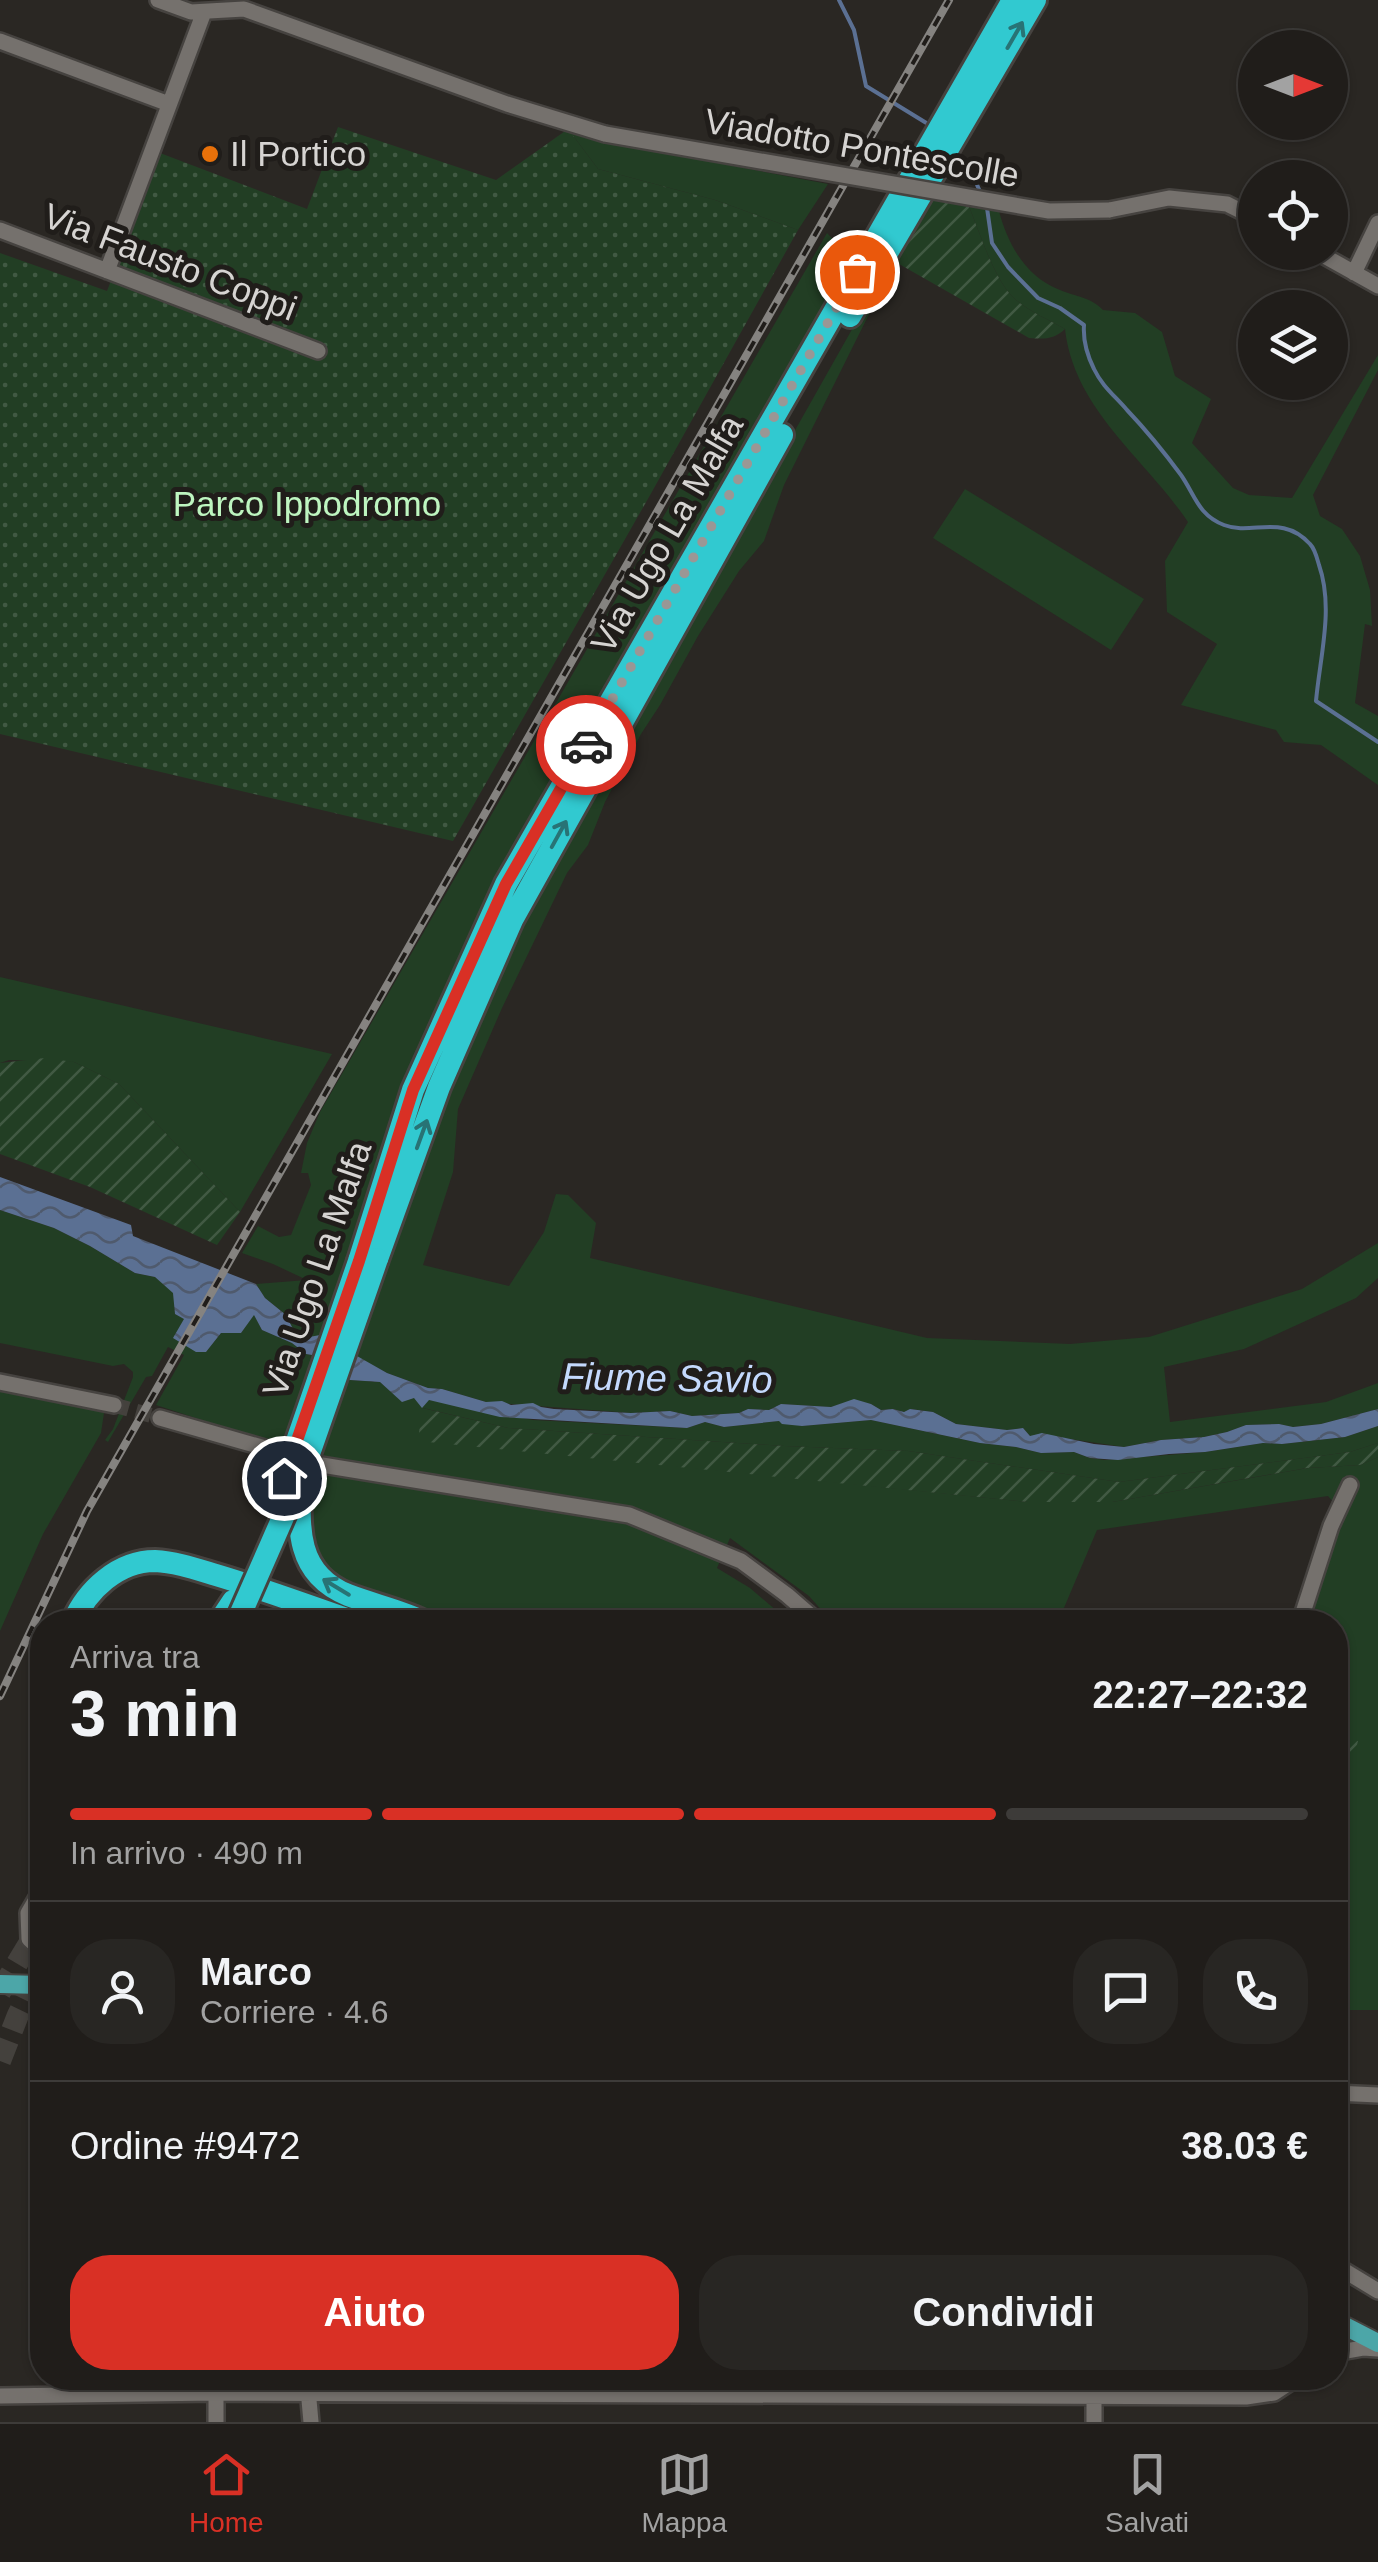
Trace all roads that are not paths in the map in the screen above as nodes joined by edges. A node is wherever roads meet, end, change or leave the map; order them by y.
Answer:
1 (158, 0) edge
2 (1013, 0) edge
3 (1036, 0) edge
4 (246, 4) edge
5 (204, 12) junction
6 (0, 41) edge
7 (168, 104) junction
8 (1238, 210) edge
9 (1378, 223) edge
10 (0, 230) edge
11 (1348, 270) edge
12 (106, 271) junction
13 (1354, 273) junction
14 (1378, 286) edge
15 (318, 351) dead end
16 (368, 1260) junction
17 (0, 1382) edge
18 (114, 1405) tunnel mouth
19 (160, 1418) tunnel mouth
20 (279, 1452) dead end
21 (312, 1470) junction
22 (1350, 1485) dead end
23 (78, 1610) edge
24 (236, 1610) edge
25 (236, 1610) edge
26 (321, 1610) edge
27 (396, 1610) edge
28 (804, 1610) edge
29 (1304, 1610) edge
30 (30, 1910) edge
31 (30, 1940) edge
32 (0, 1984) edge
33 (30, 1985) edge
34 (1348, 2094) edge
35 (1378, 2095) edge
36 (1348, 2273) edge
37 (1378, 2291) edge
38 (1348, 2329) edge
39 (1378, 2346) edge
40 (1348, 2351) edge
41 (262, 2390) edge
42 (308, 2390) edge
43 (622, 2390) edge
44 (1250, 2390) edge
45 (1279, 2390) edge
46 (216, 2394) junction
47 (0, 2396) edge
48 (1094, 2396) junction
49 (1214, 2396) junction
50 (216, 2422) edge
51 (311, 2422) edge
52 (1094, 2422) edge

1 - 5 street
2 - 16 highway, Via Ugo La Malfa
16 -> 3 highway, Via Ugo La Malfa
4 - 5 street
4 - 8 street, Viadotto Pontescolle, bridge
5 - 7 street
6 - 7 street
7 - 12 street
9 - 13 street
10 - 12 street, Via Fausto Coppi
11 - 13 street
12 - 15 street, Via Fausto Coppi
13 - 14 street
16 - 21 highway, Via Ugo La Malfa, bridge
16 - 24 highway, Via Ugo La Malfa, bridge
17 - 18 street
19 - 20 street
21 - 25 highway, Via Ugo La Malfa, bridge
27 -> 21 highway, bridge
21 - 28 street
22 - 29 street
23 - 26 highway
30 - 31 street
32 - 33 main road, bridge
34 - 35 street
36 - 37 street
38 - 39 main road
39 - 40 street
41 - 46 street
42 - 51 street
43 - 48 street
44 - 49 street
45 - 49 street
46 - 47 street
46 - 50 street
48 - 49 street
48 - 52 street

